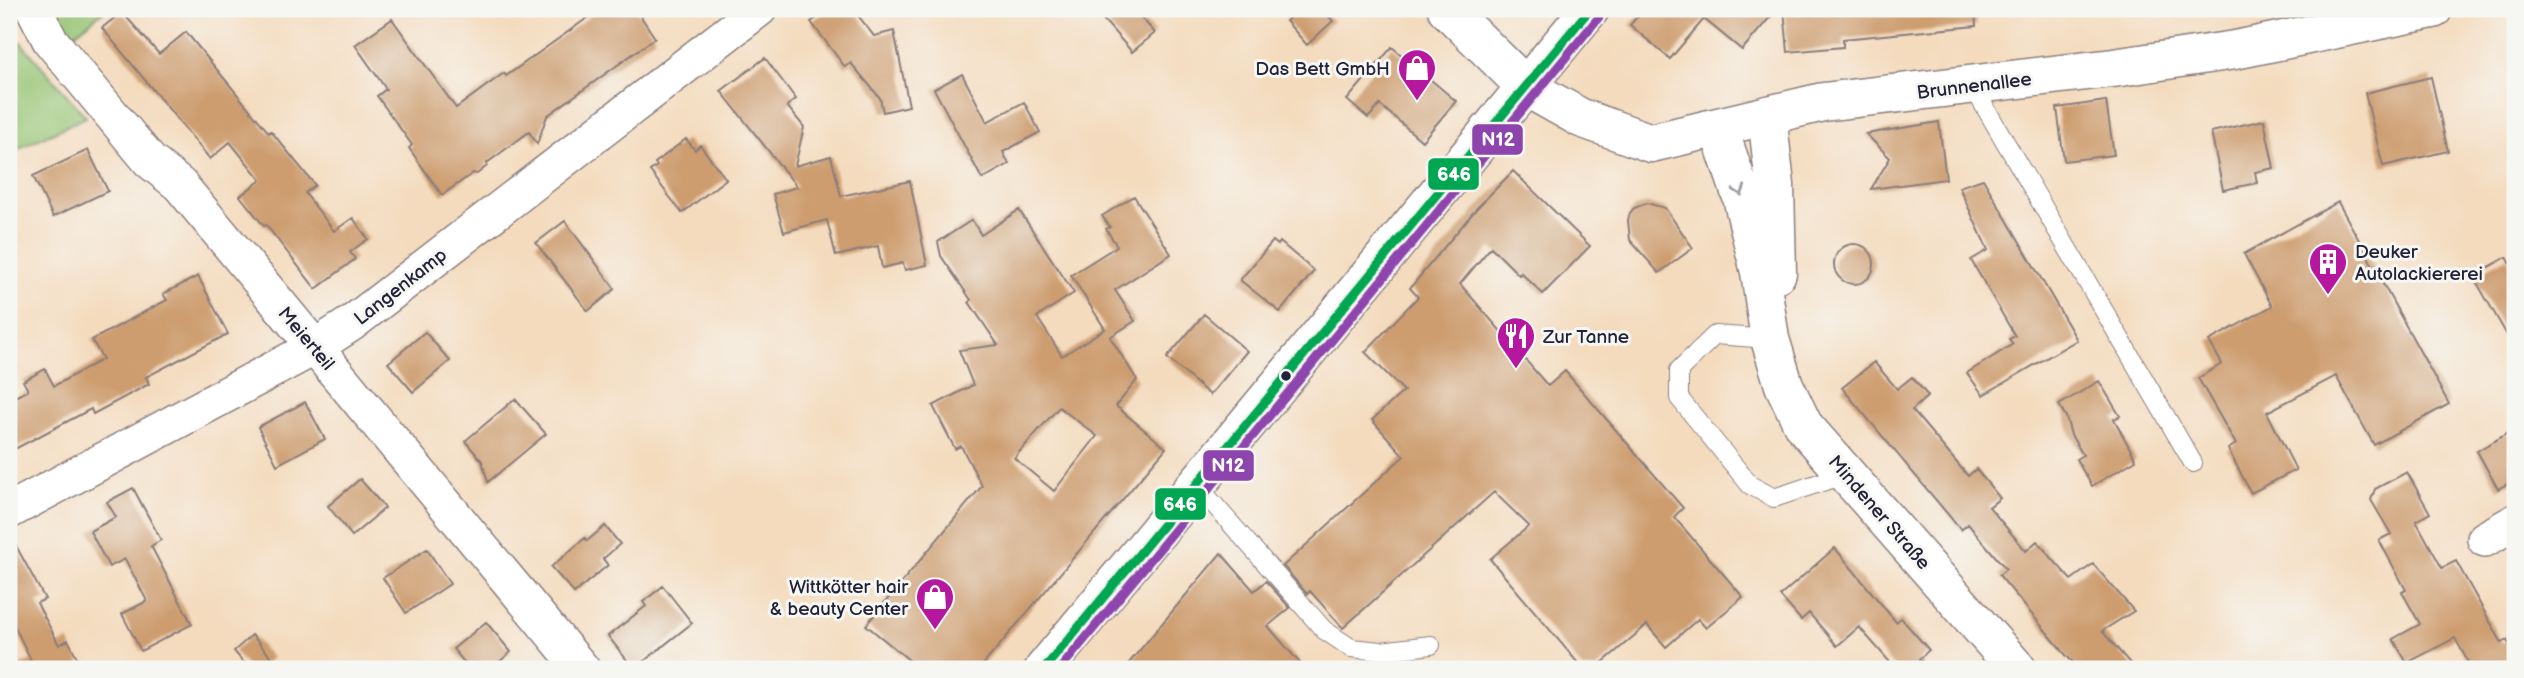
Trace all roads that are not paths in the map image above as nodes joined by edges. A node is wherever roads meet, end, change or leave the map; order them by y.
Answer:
1 (34, 9) edge
2 (759, 9) edge
3 (1447, 9) edge
4 (1590, 9) edge
5 (2433, 9) edge
6 (1972, 85) junction
7 (1525, 87) junction
8 (1767, 115) junction
9 (1718, 127) junction
10 (1770, 339) junction
11 (315, 347) junction
12 (2193, 463) dead end
13 (1846, 474) junction
14 (1197, 485) junction
15 (9, 511) edge
16 (2515, 522) edge
17 (2485, 539) dead end
18 (1431, 645) dead end
19 (582, 669) edge
20 (1044, 669) edge
21 (2017, 669) edge

1 - 11 street, Meierteil
2 - 11 street, Langenkamp
3 - 7 main road, Brunnenallee
4 - 7 main road
5 - 6 main road, Brunnenallee
6 - 8 main road, Brunnenallee
6 - 12 lane
7 - 9 main road, Brunnenallee
7 - 14 main road
8 - 9 main road, Brunnenallee
8 - 10 main road, Mindener Straße
9 -> 10 main road, Mindener Straße
10 - 13 main road, Mindener Straße
10 - 13 lane
11 - 15 street, Langenkamp
11 - 19 street, Meierteil
13 - 21 main road, Mindener Straße
14 - 18 lane
14 - 20 main road
16 - 17 street

